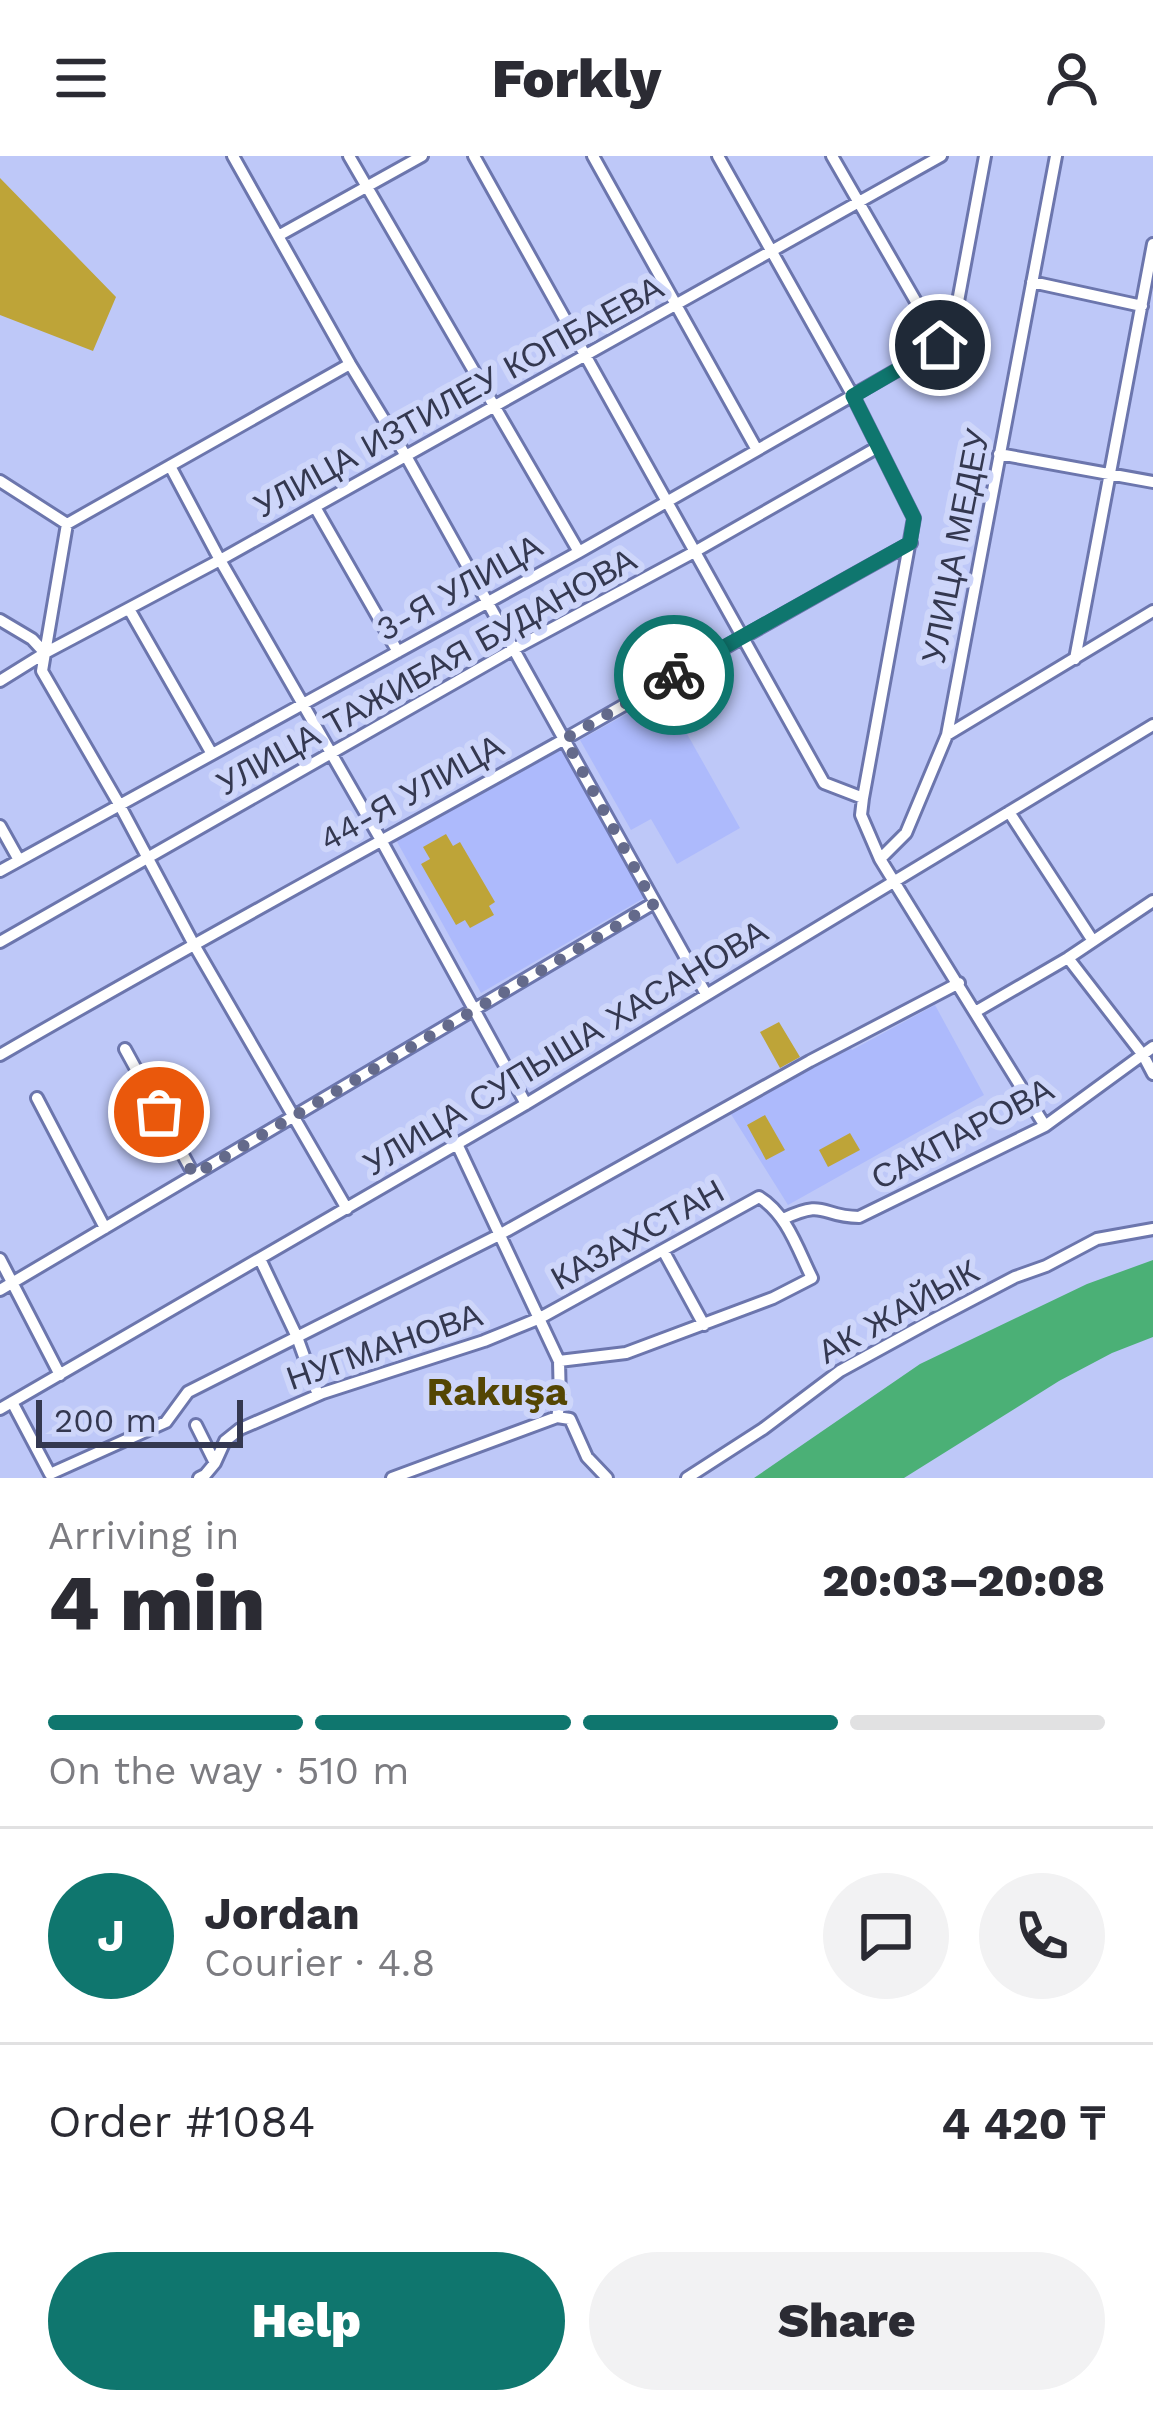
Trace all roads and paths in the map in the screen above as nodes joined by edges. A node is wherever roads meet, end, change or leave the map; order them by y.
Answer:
1 (233, 156) edge
2 (350, 156) edge
3 (422, 156) edge
4 (474, 156) edge
5 (593, 156) edge
6 (718, 156) edge
7 (832, 156) edge
8 (941, 156) edge
9 (985, 156) edge
10 (1056, 156) edge
11 (368, 187) junction
12 (860, 204) junction
13 (278, 236) junction
14 (1153, 244) edge
15 (772, 251) junction
16 (1032, 282) junction
17 (675, 305) junction
18 (1142, 306) junction
19 (940, 345) junction
20 (587, 355) junction
21 (350, 364) junction
22 (853, 396) junction
23 (495, 406) junction
24 (878, 447) junction
25 (757, 450) junction
26 (1000, 454) junction
27 (406, 456) junction
28 (170, 466) junction
29 (1110, 475) junction
30 (0, 481) edge
31 (1153, 482) edge
32 (669, 502) junction
33 (315, 507) junction
34 (67, 524) junction
35 (910, 543) junction
36 (696, 550) junction
37 (579, 552) junction
38 (220, 560) junction
39 (487, 603) junction
40 (129, 609) junction
41 (1153, 611) edge
42 (0, 620) edge
43 (742, 635) junction
44 (512, 650) junction
45 (398, 652) junction
46 (45, 653) junction
47 (1075, 659) junction
48 (0, 681) edge
49 (303, 704) junction
50 (1153, 725) edge
51 (946, 734) junction
52 (565, 739) junction
53 (212, 754) junction
54 (332, 755) junction
55 (863, 798) junction
56 (119, 805) junction
57 (1009, 812) junction
58 (0, 826) edge
59 (380, 840) junction
60 (147, 859) junction
61 (880, 859) junction
62 (19, 860) junction
63 (0, 871) edge
64 (895, 880) junction
65 (1153, 901) edge
66 (654, 904) junction
67 (0, 941) edge
68 (1094, 941) junction
69 (193, 943) junction
70 (1068, 958) junction
71 (958, 983) junction
72 (706, 994) junction
73 (475, 1011) junction
74 (975, 1012) junction
75 (125, 1049) dead end
76 (1148, 1051) edge
77 (0, 1055) edge
78 (1153, 1074) edge
79 (37, 1098) dead end
80 (526, 1104) junction
81 (295, 1116) junction
82 (1045, 1126) junction
83 (457, 1144) junction
84 (194, 1175) junction
85 (346, 1209) junction
86 (783, 1220) junction
87 (106, 1228) junction
88 (1153, 1229) edge
89 (499, 1235) junction
90 (664, 1252) junction
91 (0, 1259) edge
92 (260, 1259) junction
93 (13, 1282) junction
94 (0, 1290) edge
95 (540, 1318) junction
96 (704, 1325) junction
97 (297, 1337) junction
98 (559, 1361) junction
99 (60, 1375) junction
100 (318, 1395) junction
101 (6, 1405) edge
102 (559, 1410) junction
103 (196, 1425) dead end
104 (215, 1463) junction
105 (199, 1478) edge
106 (392, 1478) edge
107 (607, 1478) edge
108 (687, 1478) edge

1 - 13 street
2 - 11 street
3 - 11 street
4 - 20 street
5 - 17 street
6 - 15 street
7 - 12 street
8 - 12 street, УЛИЦА ИЗТИЛЕУ КОПБАЕВА
9 - 19 street
10 - 16 street, УЛИЦА МЕДЕУ
11 - 13 street
11 - 23 street
12 - 15 street, УЛИЦА ИЗТИЛЕУ КОПБАЕВА
12 - 19 street
13 - 21 street
14 - 18 street
15 - 17 street, УЛИЦА ИЗТИЛЕУ КОПБАЕВА
15 - 22 street
16 - 18 street
16 - 26 street, УЛИЦА МЕДЕУ
17 - 20 street, УЛИЦА ИЗТИЛЕУ КОПБАЕВА
17 - 25 street
18 - 29 street
19 - 22 street, 3-Я УЛИЦА
20 - 23 street, УЛИЦА ИЗТИЛЕУ КОПБАЕВА
20 - 32 street
21 - 27 street
21 - 28 street
22 - 24 street
22 - 25 street, 3-Я УЛИЦА
23 - 27 street, УЛИЦА ИЗТИЛЕУ КОПБАЕВА
23 - 37 street
24 - 35 street, УЛИЦА МЕДЕУ
24 - 36 street, УЛИЦА ТАЖИБАЯ БУДАНОВА
25 - 32 street, 3-Я УЛИЦА
26 - 29 street
26 - 51 street, УЛИЦА МЕДЕУ
27 - 33 street, УЛИЦА ИЗТИЛЕУ КОПБАЕВА
27 - 39 street
28 - 34 street
28 - 38 street
29 - 31 street
29 - 47 street
30 - 34 street
32 - 36 street
32 - 37 street, 3-Я УЛИЦА
33 - 38 street, УЛИЦА ИЗТИЛЕУ КОПБАЕВА
33 - 45 street
34 - 46 street
35 - 43 street, 44-Я УЛИЦА
35 - 55 street, УЛИЦА МЕДЕУ
36 - 43 street
36 - 44 street, УЛИЦА ТАЖИБАЯ БУДАНОВА
37 - 39 street, 3-Я УЛИЦА
38 - 40 street, УЛИЦА ИЗТИЛЕУ КОПБАЕВА
38 - 49 street
39 - 44 street
39 - 45 street, 3-Я УЛИЦА
40 - 46 street, УЛИЦА ИЗТИЛЕУ КОПБАЕВА
40 - 53 street
41 - 47 street
42 - 46 street
43 - 52 street, 44-Я УЛИЦА
43 - 55 street
44 - 52 street
44 - 54 street, УЛИЦА ТАЖИБАЯ БУДАНОВА
45 - 49 street, 3-Я УЛИЦА
46 - 48 street, УЛИЦА ИЗТИЛЕУ КОПБАЕВА
46 - 56 street
47 - 51 street
49 - 53 street, 3-Я УЛИЦА
49 - 54 street
50 - 57 street, УЛИЦА СУПЫША ХАСАНОВА
51 - 61 street, УЛИЦА МЕДЕУ
52 - 59 street, 44-Я УЛИЦА
52 - 66 street
53 - 56 street, 3-Я УЛИЦА
54 - 59 street
54 - 60 street, УЛИЦА ТАЖИБАЯ БУДАНОВА
55 - 61 street
56 - 60 street
56 - 62 street, 3-Я УЛИЦА
57 - 64 street, УЛИЦА СУПЫША ХАСАНОВА
57 - 68 street
58 - 62 street
59 - 69 street, 44-Я УЛИЦА
59 - 73 street
60 - 67 street, УЛИЦА ТАЖИБАЯ БУДАНОВА
60 - 69 street
61 - 64 street
62 - 63 street, 3-Я УЛИЦА
64 - 71 street
64 - 72 street, УЛИЦА СУПЫША ХАСАНОВА
65 - 68 street
66 - 72 street
66 - 73 street
68 - 70 street
69 - 77 street, 44-Я УЛИЦА
69 - 81 street
70 - 74 street
70 - 76 street
71 - 74 street
71 - 89 street
72 - 80 street, УЛИЦА СУПЫША ХАСАНОВА
73 - 80 street
73 - 81 street
74 - 82 street
75 - 84 street
76 - 78 street
76 - 82 street, САКПАРОВА
79 - 87 street
80 - 83 street, УЛИЦА СУПЫША ХАСАНОВА
81 - 84 street
81 - 85 street
82 - 86 street, САКПАРОВА
83 - 85 street, УЛИЦА СУПЫША ХАСАНОВА
83 - 89 street
84 - 87 street
85 - 92 street, УЛИЦА СУПЫША ХАСАНОВА
86 - 90 street, КАЗАХСТАН
86 - 96 street
87 - 93 street
88 - 108 street, АК ЖАЙЫК
89 - 95 street
89 - 97 street
90 - 95 street, КАЗАХСТАН
90 - 96 street
91 - 93 street
92 - 97 street
92 - 99 street, УЛИЦА СУПЫША ХАСАНОВА
93 - 94 street
93 - 99 street
95 - 98 street
95 - 100 street, НУГМАНОВА
96 - 98 street
97 - 100 street
97 - 101 street
98 - 102 street
99 - 101 street, УЛИЦА СУПЫША ХАСАНОВА
100 - 104 street, НУГМАНОВА
102 - 106 street
102 - 107 street
103 - 104 street
104 - 105 street, НУГМАНОВА

